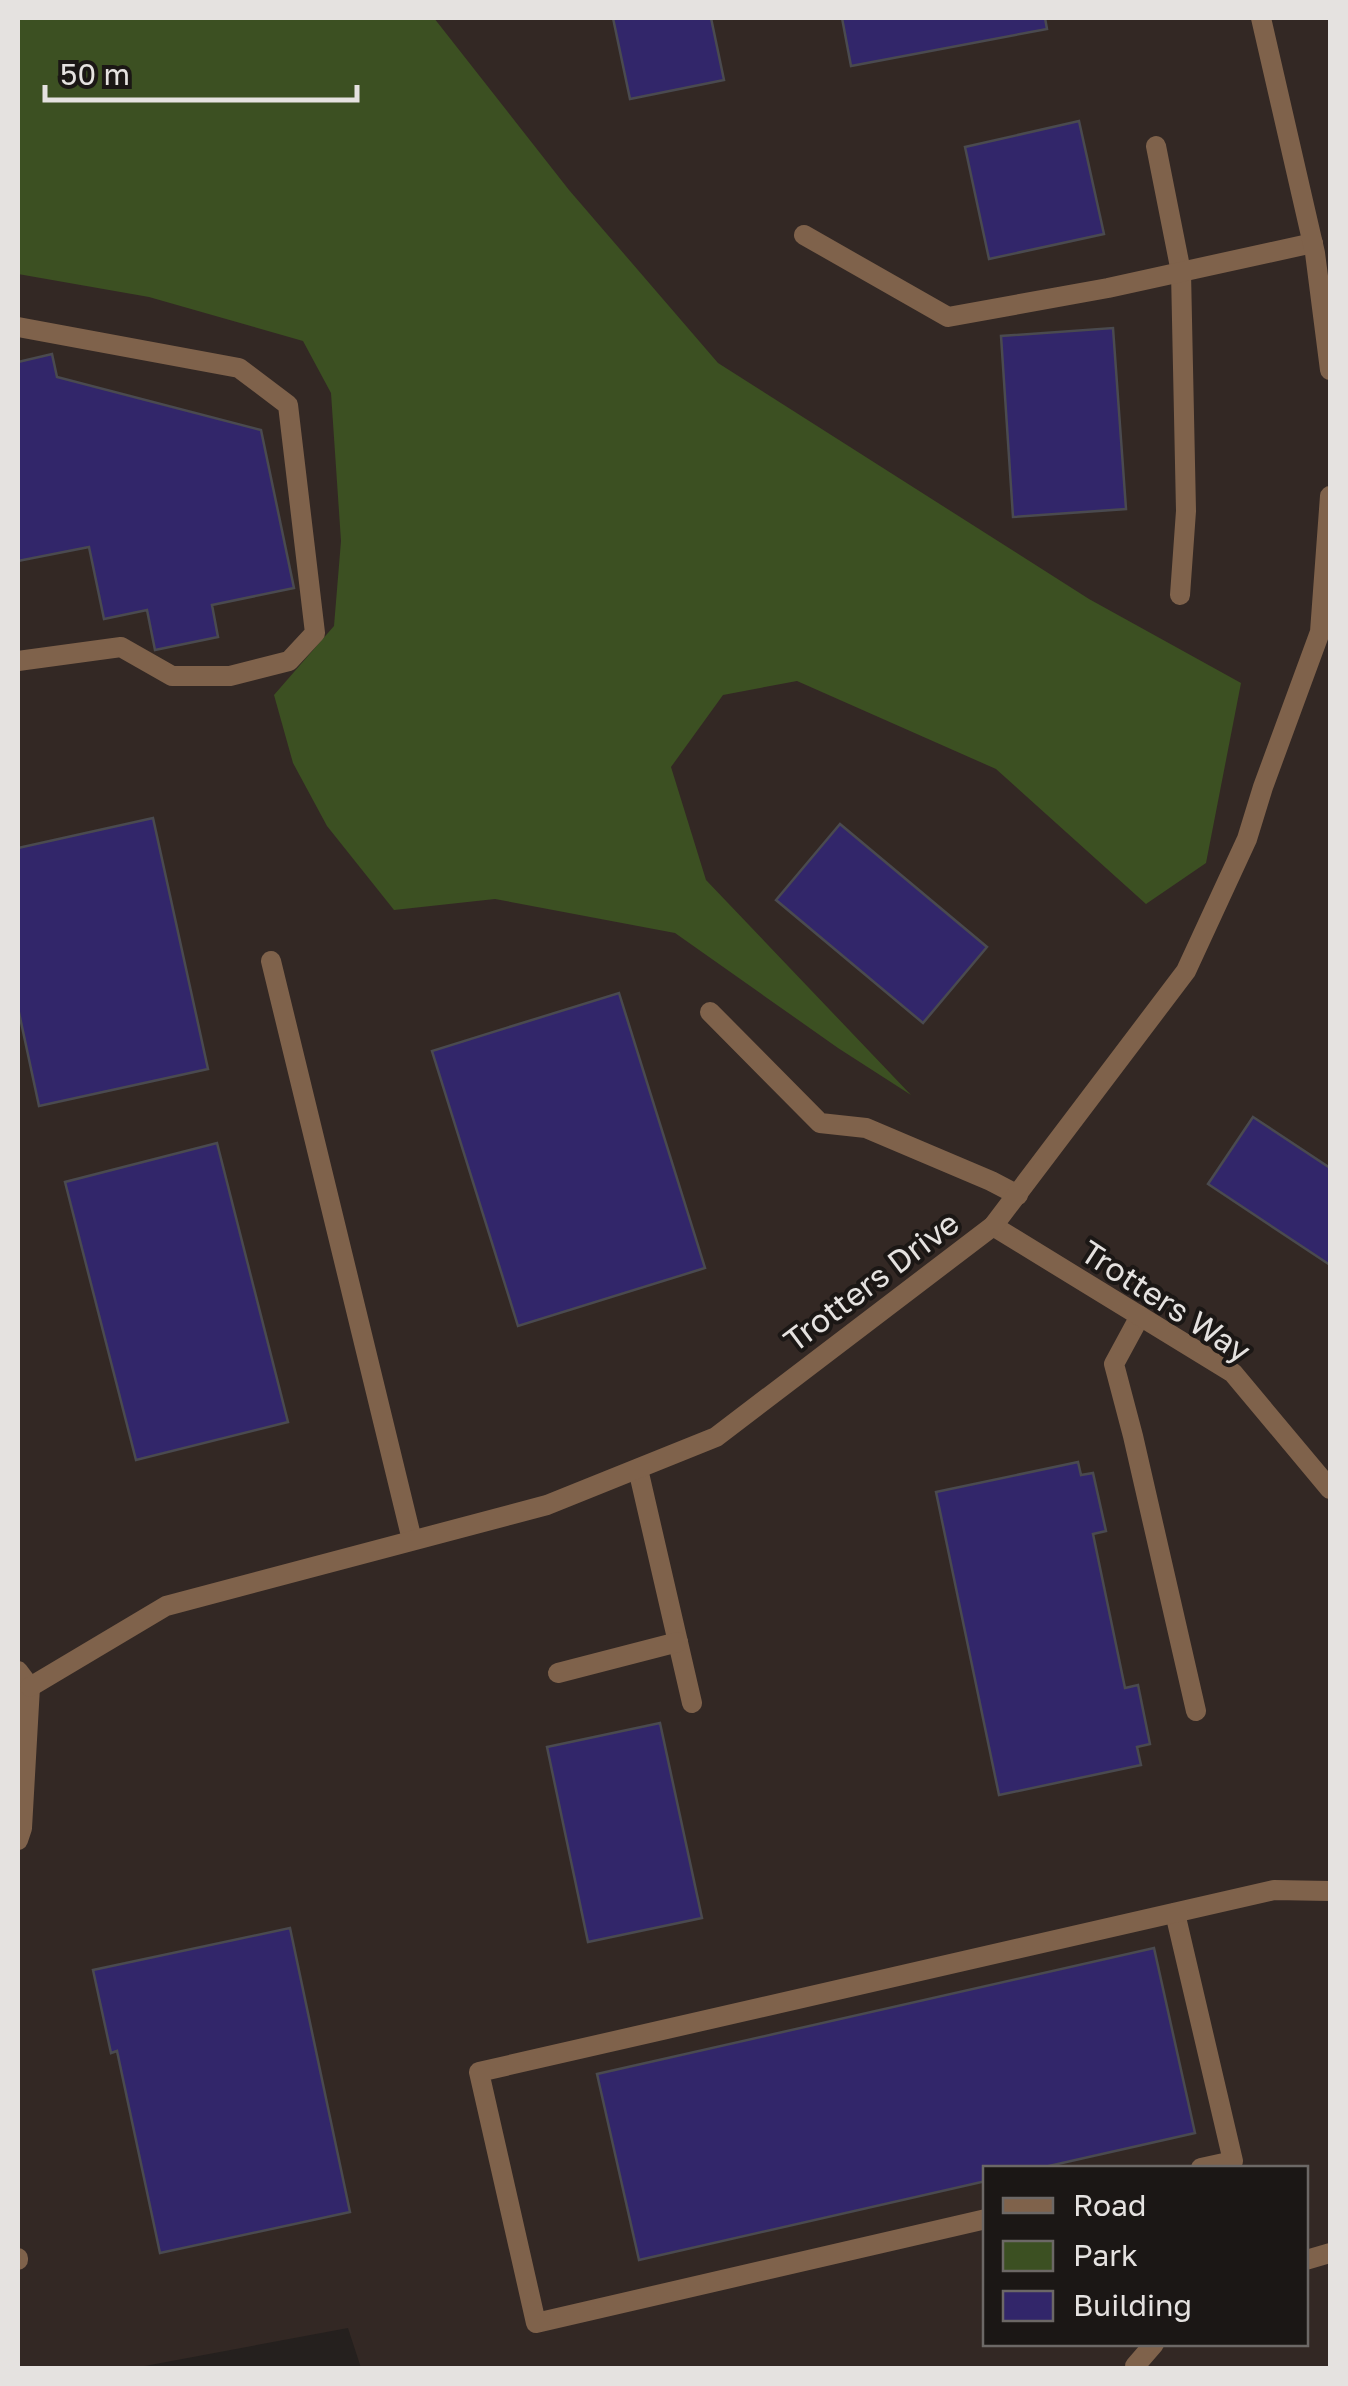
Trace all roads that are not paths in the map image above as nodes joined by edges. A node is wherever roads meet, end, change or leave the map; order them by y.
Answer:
1 (1261, 18) edge
2 (1156, 146) dead end
3 (804, 235) dead end
4 (1313, 243) junction
5 (1181, 272) junction
6 (18, 328) edge
7 (1330, 370) edge
8 (1330, 496) edge
9 (1180, 595) dead end
10 (18, 661) edge
11 (271, 961) dead end
12 (710, 1012) dead end
13 (1018, 1195) junction
14 (992, 1226) junction
15 (1140, 1316) junction
16 (638, 1468) junction
17 (1330, 1490) edge
18 (412, 1540) junction
19 (678, 1642) junction
20 (558, 1673) dead end
21 (22, 1686) edge
22 (692, 1704) dead end
23 (1196, 1711) dead end
24 (18, 1840) edge
25 (1330, 1891) edge
26 (1176, 1913) junction
27 (1210, 2166) edge
28 (983, 2220) edge
29 (1152, 2346) edge
30 (1133, 2368) edge

1 - 4 street
2 - 5 street
3 - 5 street
4 - 5 street
4 - 7 street
5 - 9 street
6 - 10 street
8 - 13 street, Trotters Drive
11 - 18 street
12 - 13 street
13 - 14 street, Trotters Drive
14 - 15 street, Trotters Way
14 - 16 street, Trotters Drive
15 - 17 street, Trotters Way
15 - 23 street
16 - 18 street, Trotters Drive
16 - 19 street
18 - 21 street, Trotters Drive
19 - 20 street
19 - 22 street
21 - 24 street
25 - 26 street
26 - 27 street
26 - 28 street
29 - 30 street

